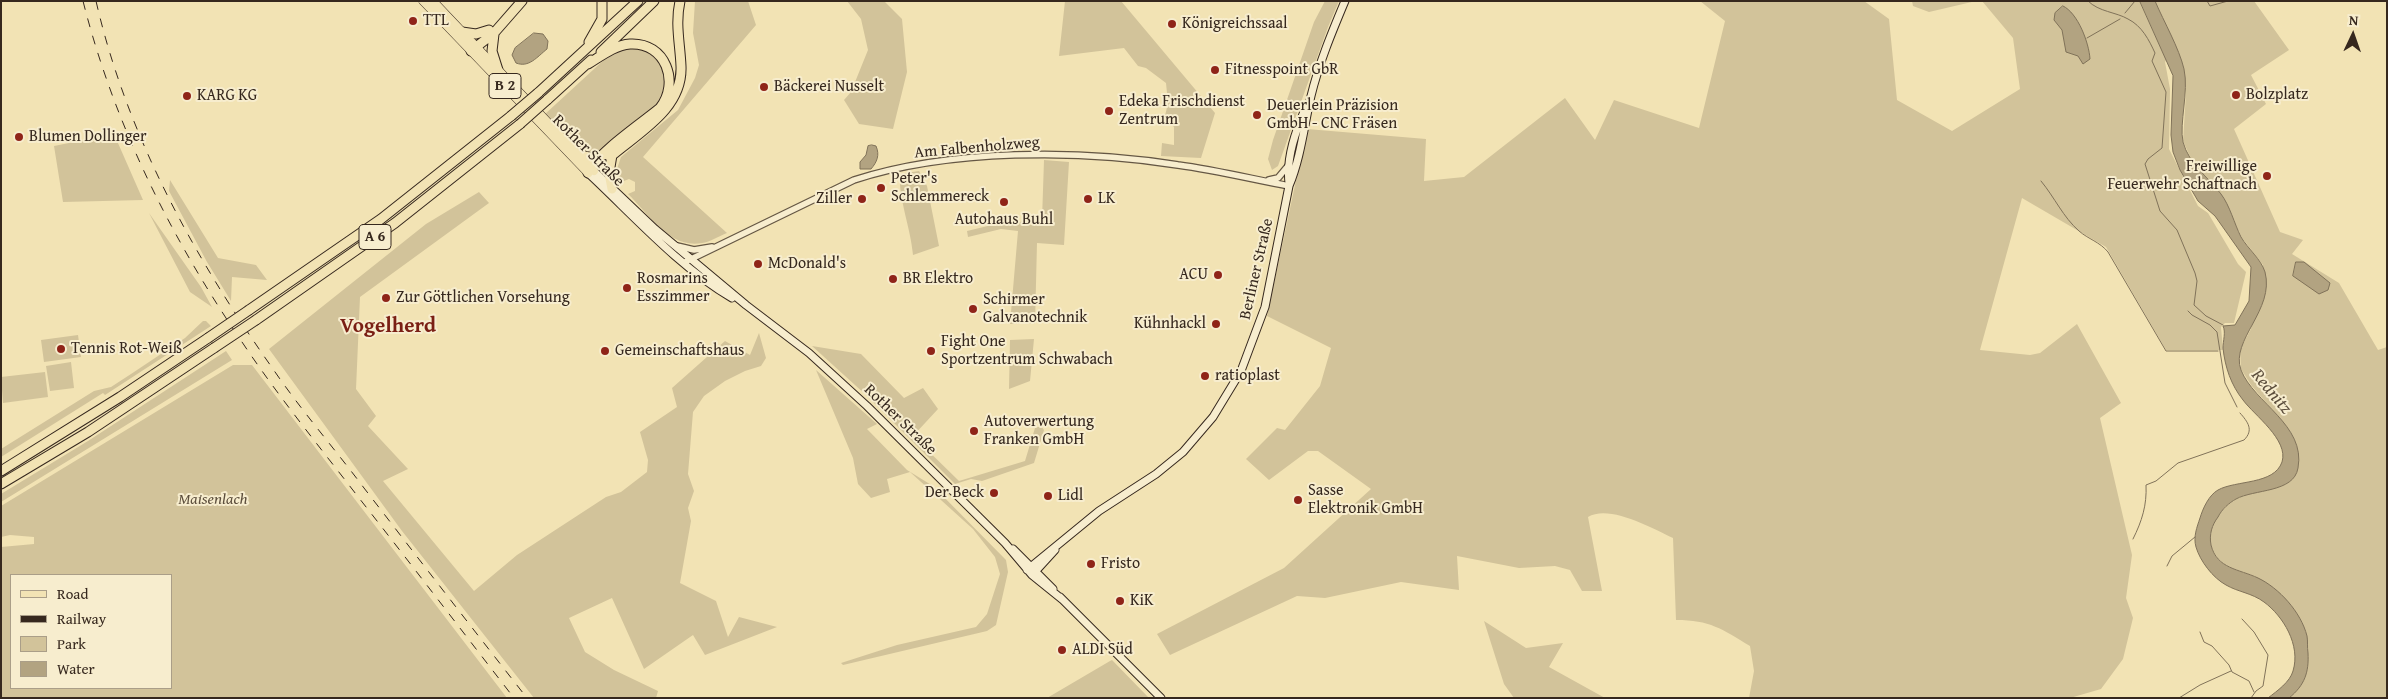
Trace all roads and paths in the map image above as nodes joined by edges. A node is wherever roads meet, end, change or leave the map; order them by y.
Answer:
1 (423, 1) edge
2 (433, 1) edge
3 (514, 1) edge
4 (522, 1) edge
5 (602, 1) edge
6 (638, 1) edge
7 (654, 1) edge
8 (680, 1) edge
9 (1344, 1) edge
10 (462, 32) junction
11 (492, 32) junction
12 (475, 48) junction
13 (577, 58) junction
14 (588, 64) junction
15 (498, 70) junction
16 (1311, 96) junction
17 (580, 155) junction
18 (608, 155) junction
19 (1290, 161) junction
20 (591, 170) junction
21 (1258, 180) junction
22 (1289, 186) junction
23 (612, 189) junction
24 (674, 245) junction
25 (722, 245) junction
26 (688, 261) junction
27 (1, 471) edge
28 (1, 484) edge
29 (1032, 570) junction
30 (1161, 698) edge

1 - 12 main road, Rother Straße / B 2
2 - 10 main road, Rother Straße / B 2
3 - 11 highway
4 - 11 highway
5 - 13 highway
6 - 13 highway, A 6
7 - 14 highway, A 6
8 - 18 highway
9 - 16 main road, Berliner Straße
10 - 11 highway
10 - 12 main road, Rother Straße / B 2
11 - 12 highway
11 - 15 highway
12 - 15 main road, Rother Straße / B 2
12 - 20 main road, Rother Straße / B 2
13 - 27 highway, A 6, bridge
14 - 18 highway
14 - 28 highway, A 6, bridge
15 - 17 main road, Rother Straße / B 2
16 - 19 main road, Berliner Straße
16 - 22 main road, Berliner Straße
17 - 18 highway
17 - 20 main road, Rother Straße / B 2
18 - 20 highway
18 - 23 highway
19 - 21 street
19 - 22 main road, Berliner Straße
20 - 23 main road, Rother Straße
20 - 26 main road, Rother Straße
21 - 22 street, Am Falbenholzweg
21 - 25 street, Am Falbenholzweg
22 - 29 main road, Berliner Straße
23 - 24 main road, Rother Straße
24 - 25 street
24 - 26 main road, Rother Straße
25 - 26 street, Am Falbenholzweg
26 - 29 main road, Rother Straße
29 - 30 main road, Rother Straße

